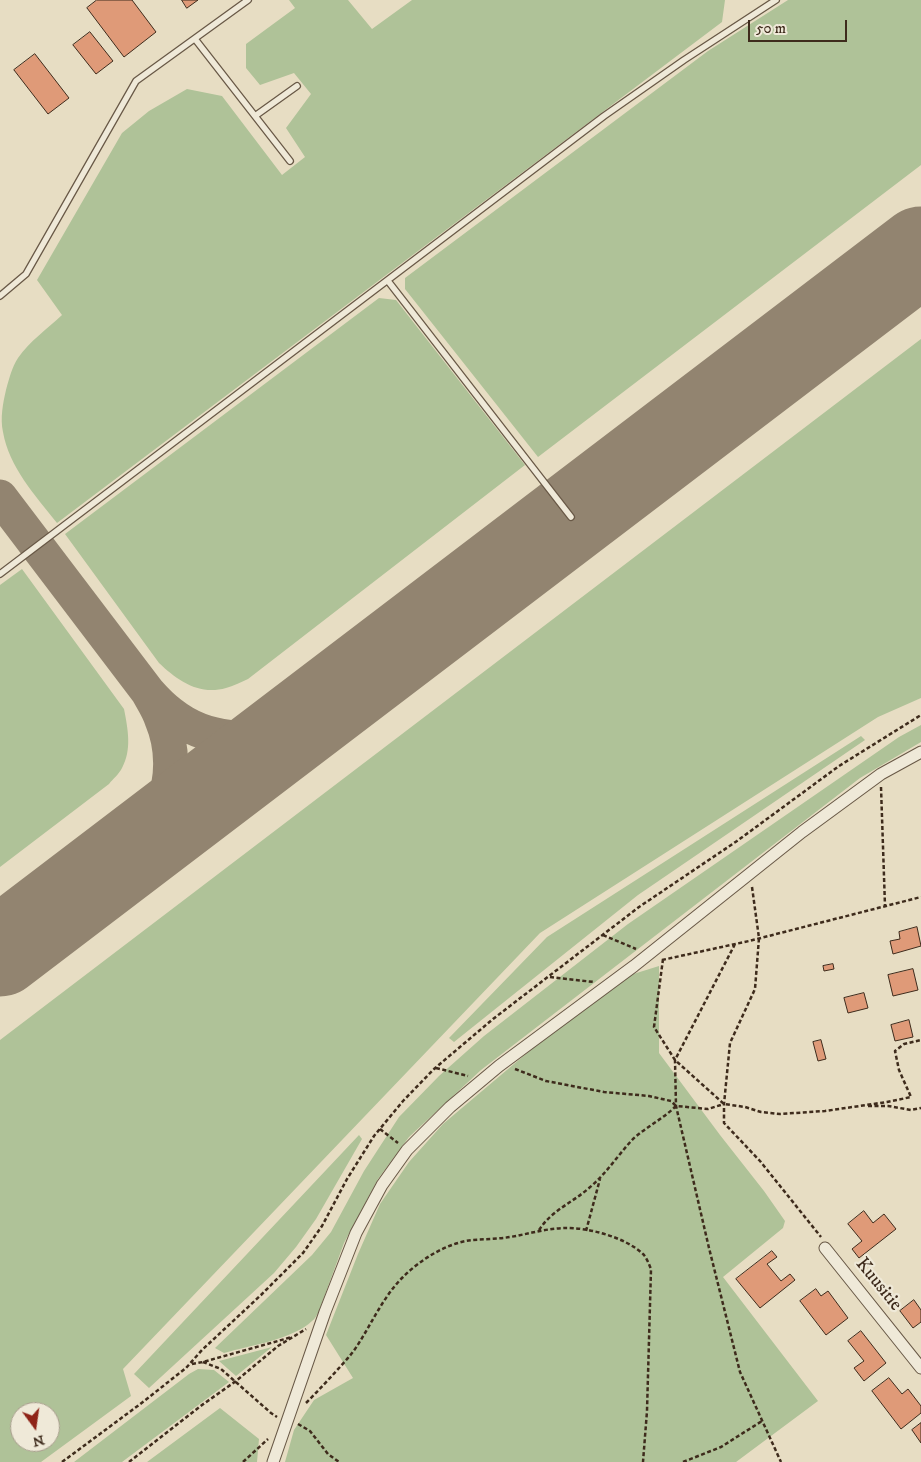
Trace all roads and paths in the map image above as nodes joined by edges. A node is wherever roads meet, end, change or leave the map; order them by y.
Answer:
1 (248, 0) edge
2 (776, 0) edge
3 (195, 39) junction
4 (297, 86) dead end
5 (255, 116) junction
6 (290, 161) dead end
7 (388, 281) junction
8 (0, 296) edge
9 (571, 517) dead end
10 (0, 574) edge
11 (921, 752) edge
12 (880, 774) junction
13 (750, 873) junction
14 (921, 897) edge
15 (885, 906) junction
16 (603, 935) dead end
17 (759, 938) junction
18 (734, 944) junction
19 (649, 954) junction
20 (663, 959) junction
21 (634, 966) junction
22 (549, 977) dead end
23 (610, 984) junction
24 (921, 1040) edge
25 (675, 1060) junction
26 (499, 1066) junction
27 (436, 1068) dead end
28 (482, 1080) junction
29 (724, 1104) junction
30 (676, 1106) junction
31 (859, 1106) junction
32 (921, 1108) edge
33 (380, 1129) dead end
34 (407, 1150) junction
35 (600, 1178) junction
36 (539, 1230) junction
37 (586, 1230) junction
38 (825, 1248) joint
39 (308, 1326) dead end
40 (296, 1336) junction
41 (202, 1362) junction
42 (190, 1364) dead end
43 (921, 1368) edge
44 (236, 1381) junction
45 (304, 1405) dead end
46 (762, 1421) junction
47 (286, 1422) junction
48 (129, 1462) edge
49 (243, 1462) edge
50 (273, 1462) edge
51 (339, 1462) edge
52 (643, 1462) edge
53 (682, 1462) edge
54 (781, 1462) edge

1 - 3 lane
2 - 7 lane
3 - 5 lane
3 - 8 lane
4 - 5 lane
5 - 6 lane
7 - 9 lane
7 - 10 lane
11 - 12 street
12 - 13 street
12 - 15 path
13 - 17 path
13 - 19 street
14 - 15 path
15 - 17 path
16 - 19 path
17 - 18 path
17 - 29 path
18 - 20 path
18 - 25 path
19 - 21 street
20 - 21 path
20 - 25 path
21 - 23 street
22 - 23 path
23 - 26 street
24 - 31 path
25 - 29 path
25 - 30 path
26 - 28 street
26 - 30 path
27 - 28 path
28 - 34 street
29 - 30 path
29 - 31 path
29 - 38 path
30 - 35 path
30 - 46 path
31 - 32 path
33 - 34 path
34 - 47 street
35 - 36 path
35 - 37 path
36 - 37 path
36 - 45 path
37 - 52 path
38 - 43 street, Kuusitie
39 - 40 path
40 - 41 path
40 - 44 path
41 - 42 path
41 - 44 path
44 - 47 path
44 - 48 path
46 - 53 path
46 - 54 path
47 - 49 path
47 - 50 street
47 - 51 path

